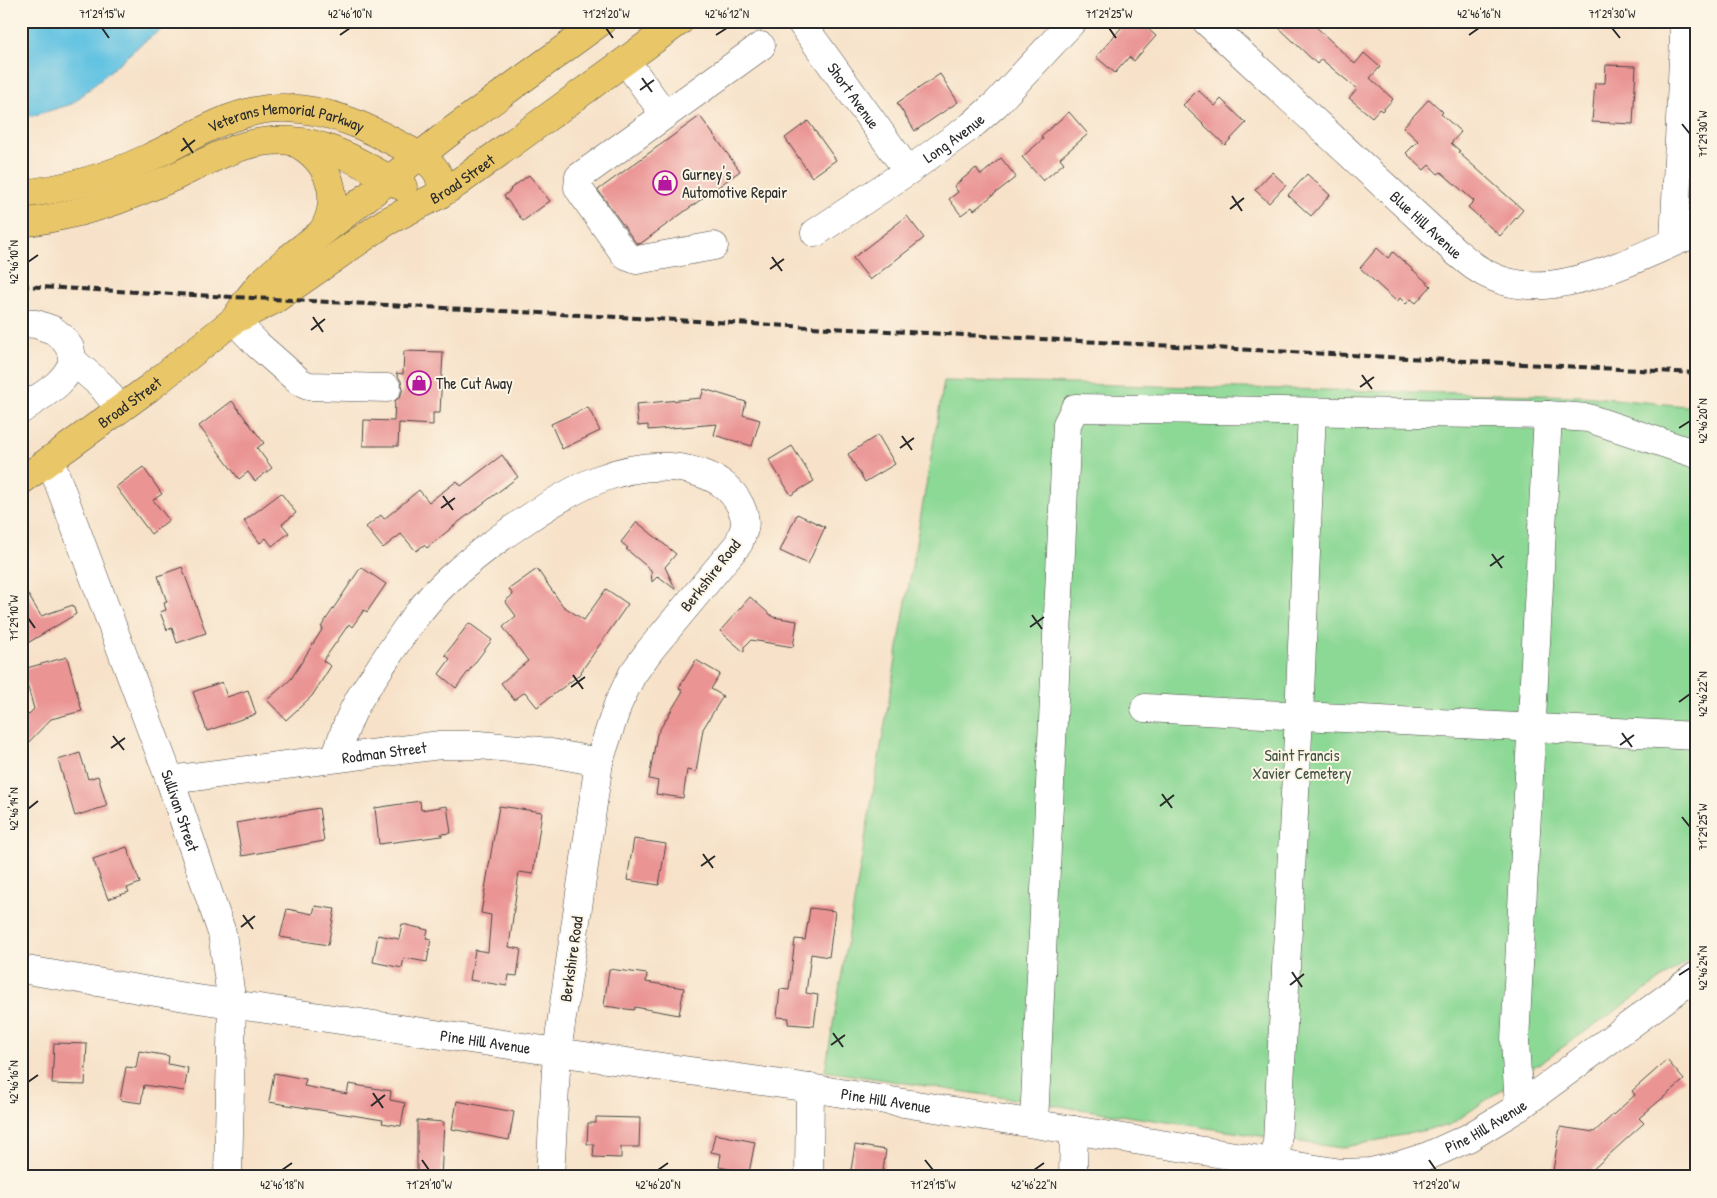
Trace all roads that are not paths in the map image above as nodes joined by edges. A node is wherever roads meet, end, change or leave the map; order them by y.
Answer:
1 (602, 21) edge
2 (680, 21) edge
3 (800, 21) edge
4 (1073, 21) edge
5 (1206, 21) edge
6 (1683, 21) edge
7 (761, 46) dead end
8 (626, 61) junction
9 (665, 115) junction
10 (293, 141) junction
11 (420, 156) junction
12 (908, 171) junction
13 (390, 179) junction
14 (21, 194) edge
15 (434, 198) junction
16 (21, 223) edge
17 (322, 232) junction
18 (815, 233) dead end
19 (1685, 237) edge
20 (714, 246) dead end
21 (234, 320) junction
22 (21, 323) edge
23 (73, 361) junction
24 (387, 388) dead end
25 (120, 409) junction
26 (21, 410) edge
27 (1312, 412) junction
28 (1548, 415) junction
29 (1696, 454) edge
30 (50, 460) junction
31 (21, 481) edge
32 (1145, 708) dead end
33 (1299, 716) junction
34 (1531, 728) junction
35 (1696, 736) edge
36 (335, 758) junction
37 (599, 762) junction
38 (170, 780) junction
39 (21, 969) edge
40 (1696, 976) edge
41 (232, 1004) junction
42 (557, 1052) junction
43 (810, 1088) junction
44 (1520, 1107) junction
45 (1034, 1123) junction
46 (1074, 1130) junction
47 (1276, 1162) junction
48 (1388, 1173) edge
49 (1341, 1175) edge
50 (228, 1177) edge
51 (550, 1177) edge
52 (809, 1177) edge
53 (1073, 1177) edge

1 - 11 main road, Broad Street
2 - 8 main road, Broad Street
3 - 12 street, Short Avenue
4 - 12 street, Long Avenue
5 - 19 street, Blue Hill Avenue
6 - 19 street
7 - 9 street
8 - 9 street
8 - 15 main road, Broad Street
9 - 20 street
10 - 13 main road, Veterans Memorial Parkway
10 - 16 main road, Veterans Memorial Parkway
10 - 17 main road
11 - 13 main road, Broad Street
11 - 14 main road, Veterans Memorial Parkway
11 - 15 main road, Veterans Memorial Parkway
12 - 18 street, Long Avenue
13 - 15 main road, Veterans Memorial Parkway
13 - 17 main road, Broad Street
15 - 21 main road, Broad Street
17 - 21 main road, Broad Street
21 - 24 street
21 - 25 main road, Broad Street
22 - 23 street
23 - 25 street
23 - 26 street
25 - 30 main road, Broad Street
27 - 28 street
27 - 33 street
27 - 45 street
28 - 29 street
28 - 34 street
30 - 31 main road, Broad Street
30 - 38 street, Sullivan Street
32 - 33 street
33 - 34 street
33 - 47 street
34 - 35 street
34 - 44 street
36 - 37 street, Rodman Street
36 - 37 street, Berkshire Road
36 - 38 street, Rodman Street
37 - 42 street, Berkshire Road
38 - 41 street, Sullivan Street
39 - 41 street, Pine Hill Avenue
40 - 44 street, Pine Hill Avenue
41 - 42 street, Pine Hill Avenue
41 - 50 street, Sullivan Street
42 - 43 street, Pine Hill Avenue
42 - 51 street, Berkshire Road
43 - 45 street, Pine Hill Avenue
43 - 52 street
44 - 48 street, Pine Hill Avenue
45 - 46 street, Pine Hill Avenue
46 - 47 street, Pine Hill Avenue
46 - 53 street
47 - 49 street, Pine Hill Avenue
48 - 49 street, Pine Hill Avenue

